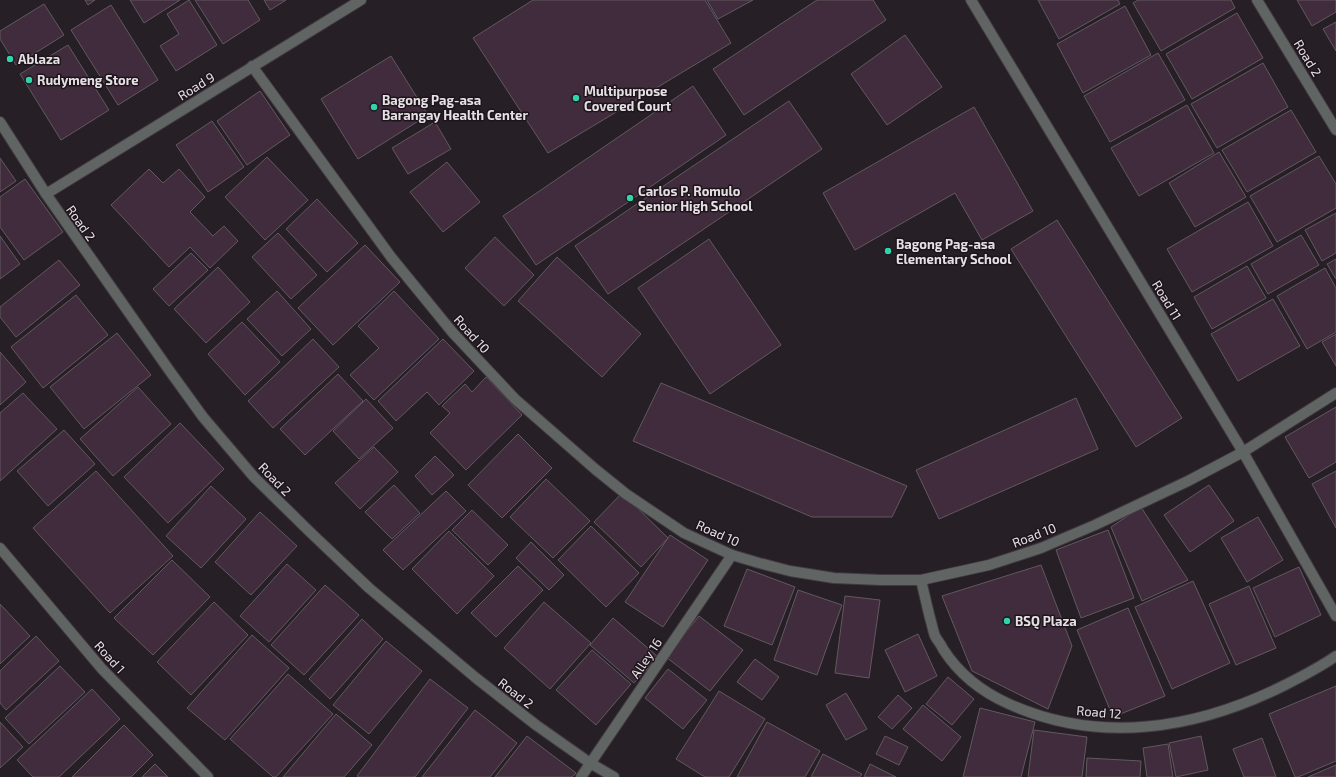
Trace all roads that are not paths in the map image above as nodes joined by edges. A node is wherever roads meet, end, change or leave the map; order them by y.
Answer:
1 (361, 0) edge
2 (971, 0) edge
3 (1257, 0) edge
4 (252, 66) junction
5 (0, 122) edge
6 (1336, 130) edge
7 (46, 194) junction
8 (1336, 393) edge
9 (1243, 452) junction
10 (0, 548) edge
11 (732, 555) junction
12 (921, 580) junction
13 (1336, 616) edge
14 (1336, 656) edge
15 (590, 763) junction
16 (208, 777) edge
17 (581, 777) edge
18 (614, 777) edge

1 - 4 street, Road 9
2 - 9 street, Road 11
3 - 6 street, Road 2
4 - 7 street, Road 9
4 - 11 street, Road 10
5 - 7 street, Road 2
7 - 15 street, Road 2
8 - 9 street, Road 10
9 - 12 street, Road 10
9 - 13 street, Road 11
10 - 16 street, Road 1
11 - 12 street, Road 10
11 - 15 street, Alley 16
12 - 14 street, Road 12
15 - 17 street, Alley 16
15 - 18 street, Road 2

